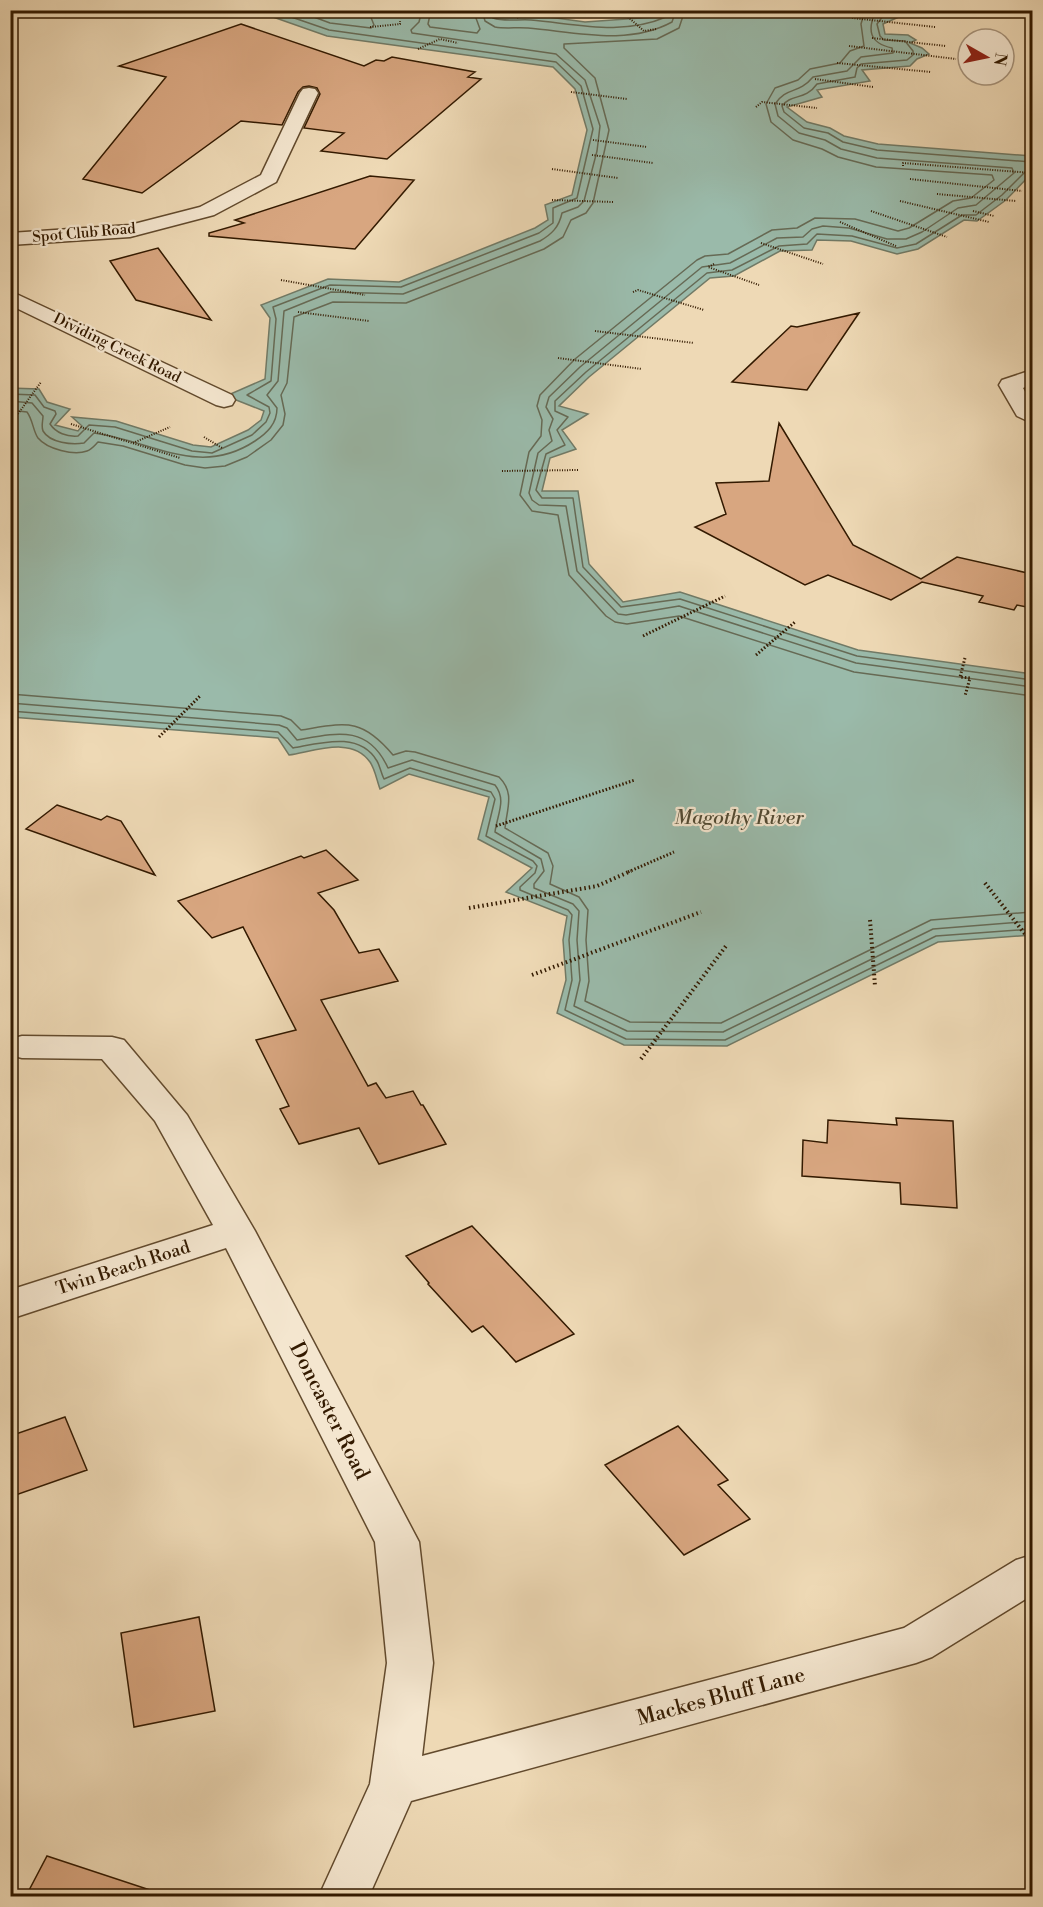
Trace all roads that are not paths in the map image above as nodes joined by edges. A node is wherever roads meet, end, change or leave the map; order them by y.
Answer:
1 (309, 93) dead end
2 (10, 239) edge
3 (10, 297) edge
4 (1032, 377) edge
5 (224, 399) dead end
6 (1032, 416) edge
7 (22, 1047) dead end
8 (236, 1231) junction
9 (10, 1305) edge
10 (1032, 1573) edge
11 (394, 1784) junction
12 (344, 1896) edge

1 - 2 street, Spot Club Road
3 - 5 street, Dividing Creek Road
4 - 6 street
7 - 8 street, Doncaster Road
8 - 9 street, Twin Beach Road
8 - 11 street, Doncaster Road
10 - 11 street, Mackes Bluff Lane
11 - 12 street, Doncaster Road

